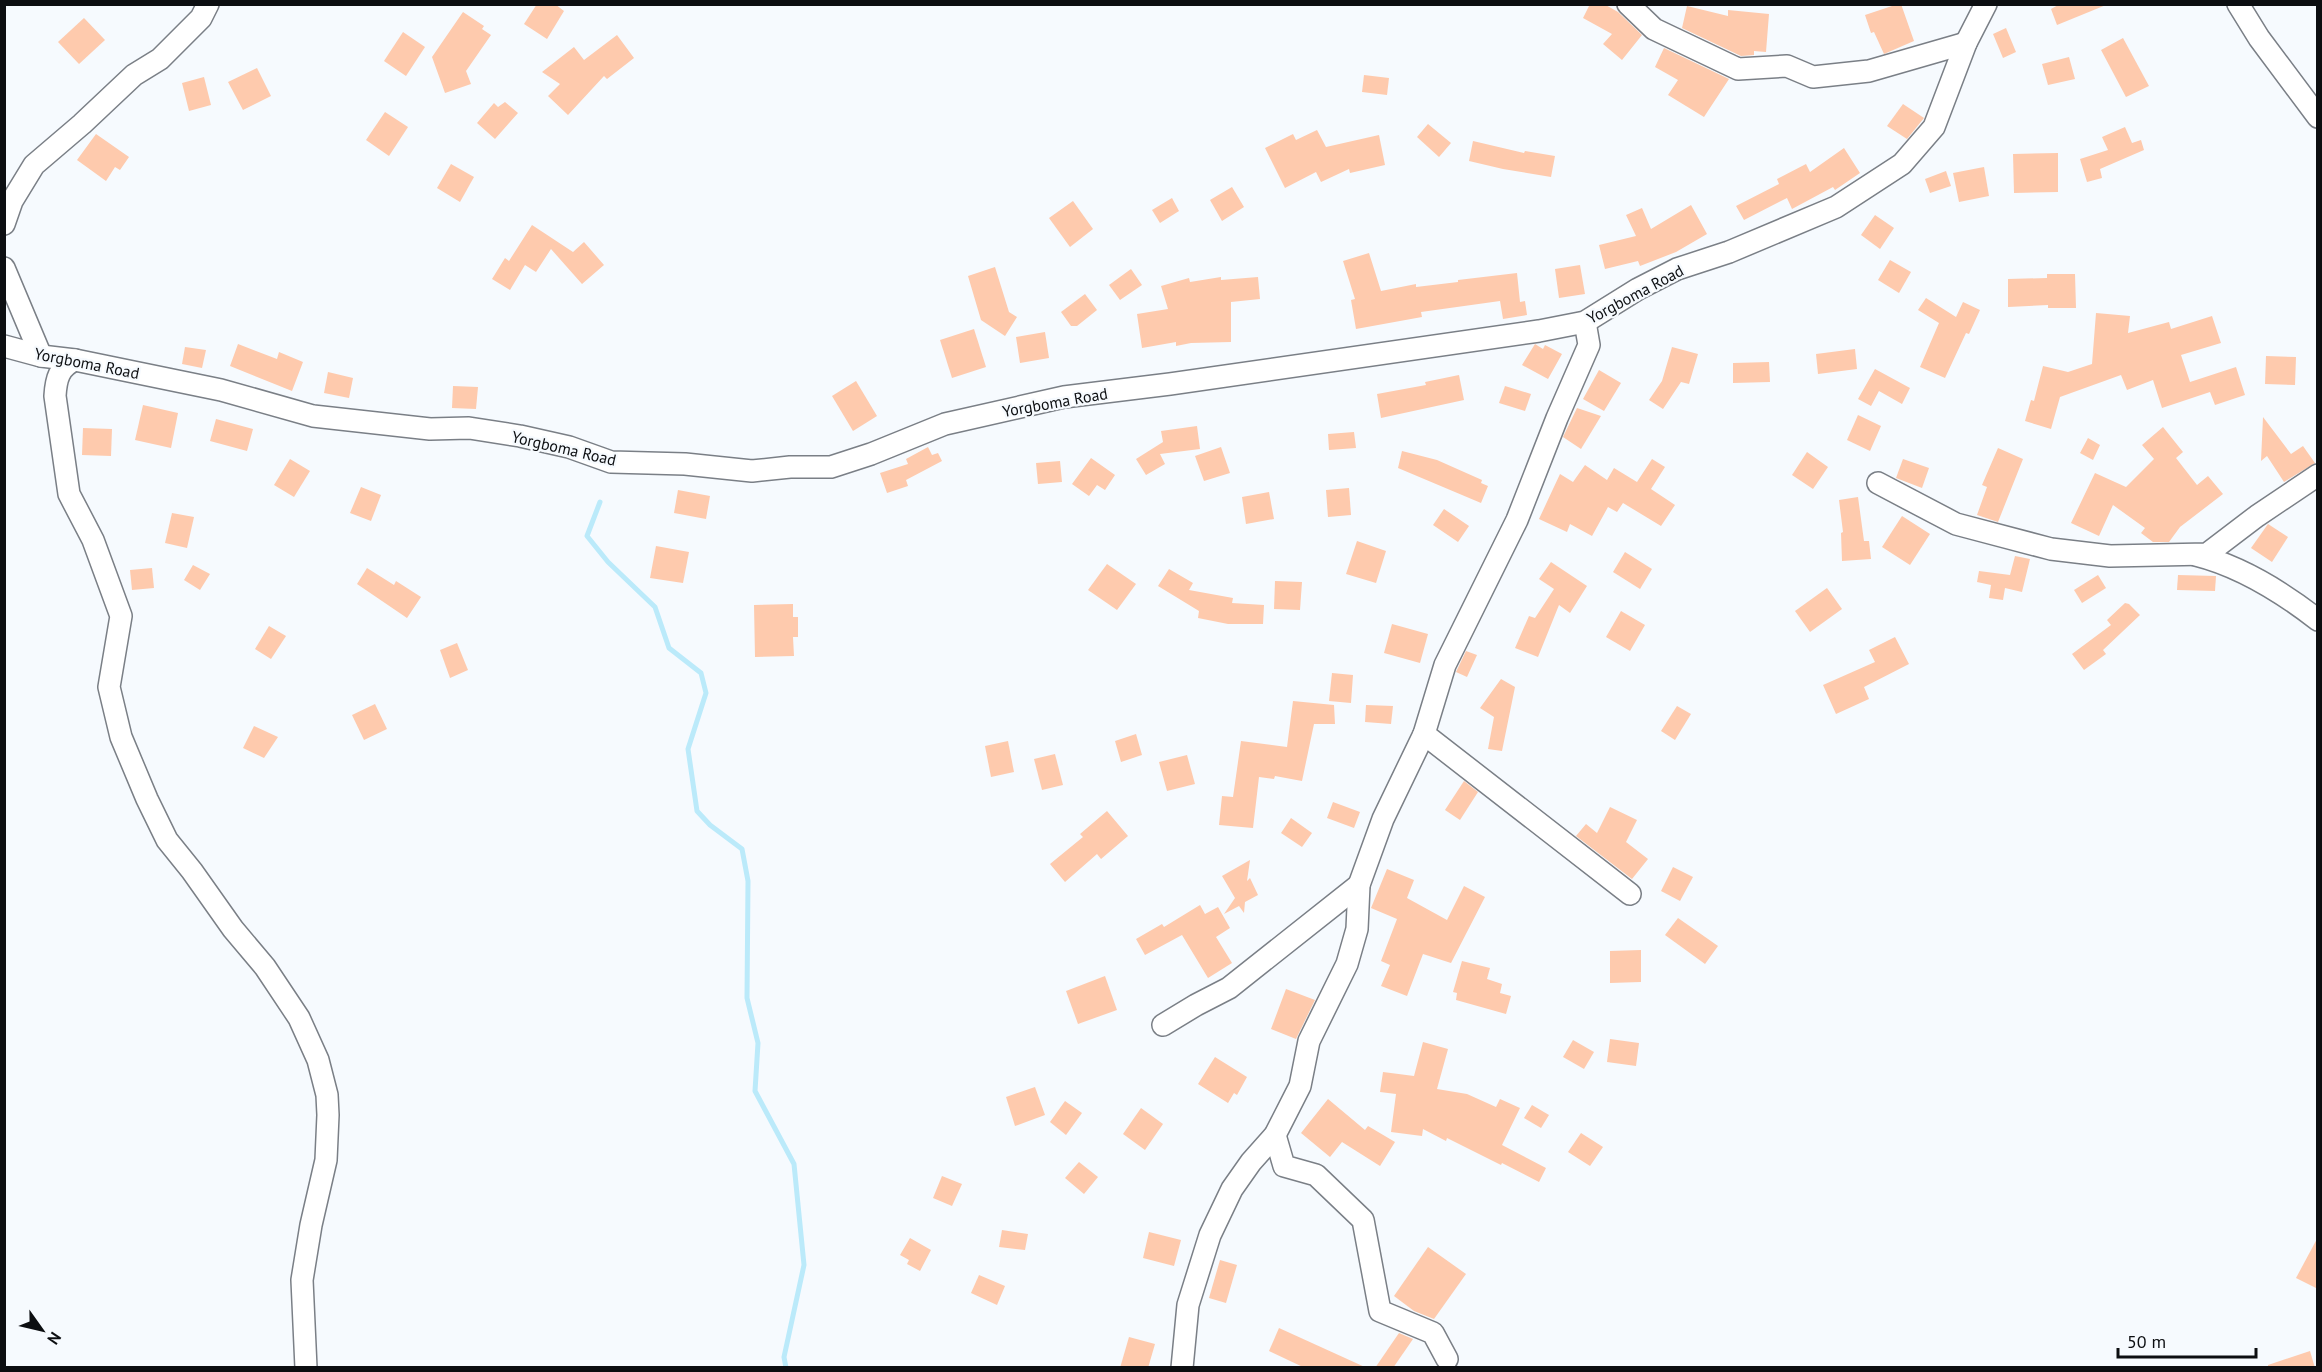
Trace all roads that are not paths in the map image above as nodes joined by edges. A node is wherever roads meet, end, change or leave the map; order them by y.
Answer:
1 (208, 4) edge
2 (1628, 4) edge
3 (2238, 4) edge
4 (1984, 5) edge
5 (1966, 43) junction
6 (2318, 117) edge
7 (4, 224) edge
8 (4, 268) edge
9 (1585, 322) junction
10 (4, 346) edge
11 (41, 356) junction
12 (75, 360) junction
13 (2318, 475) edge
14 (1878, 483) dead end
15 (2195, 554) junction
16 (2318, 620) edge
17 (1425, 734) junction
18 (1359, 885) junction
19 (1630, 894) dead end
20 (1164, 1025) dead end
21 (1275, 1136) junction
22 (1448, 1359) dead end
23 (306, 1368) edge
24 (1182, 1368) edge

1 - 7 street
2 - 5 street
3 - 6 street
4 - 5 street, Yorgboma Road
5 - 9 street, Yorgboma Road
8 - 11 street
9 - 12 street, Yorgboma Road
9 - 17 street
10 - 11 street, Yorgboma Road
11 - 12 street, Yorgboma Road
12 - 23 street
13 - 15 street
14 - 15 street
15 - 16 street
17 - 18 street
17 - 19 street
18 - 20 street
18 - 21 street
21 - 22 street
21 - 24 street

